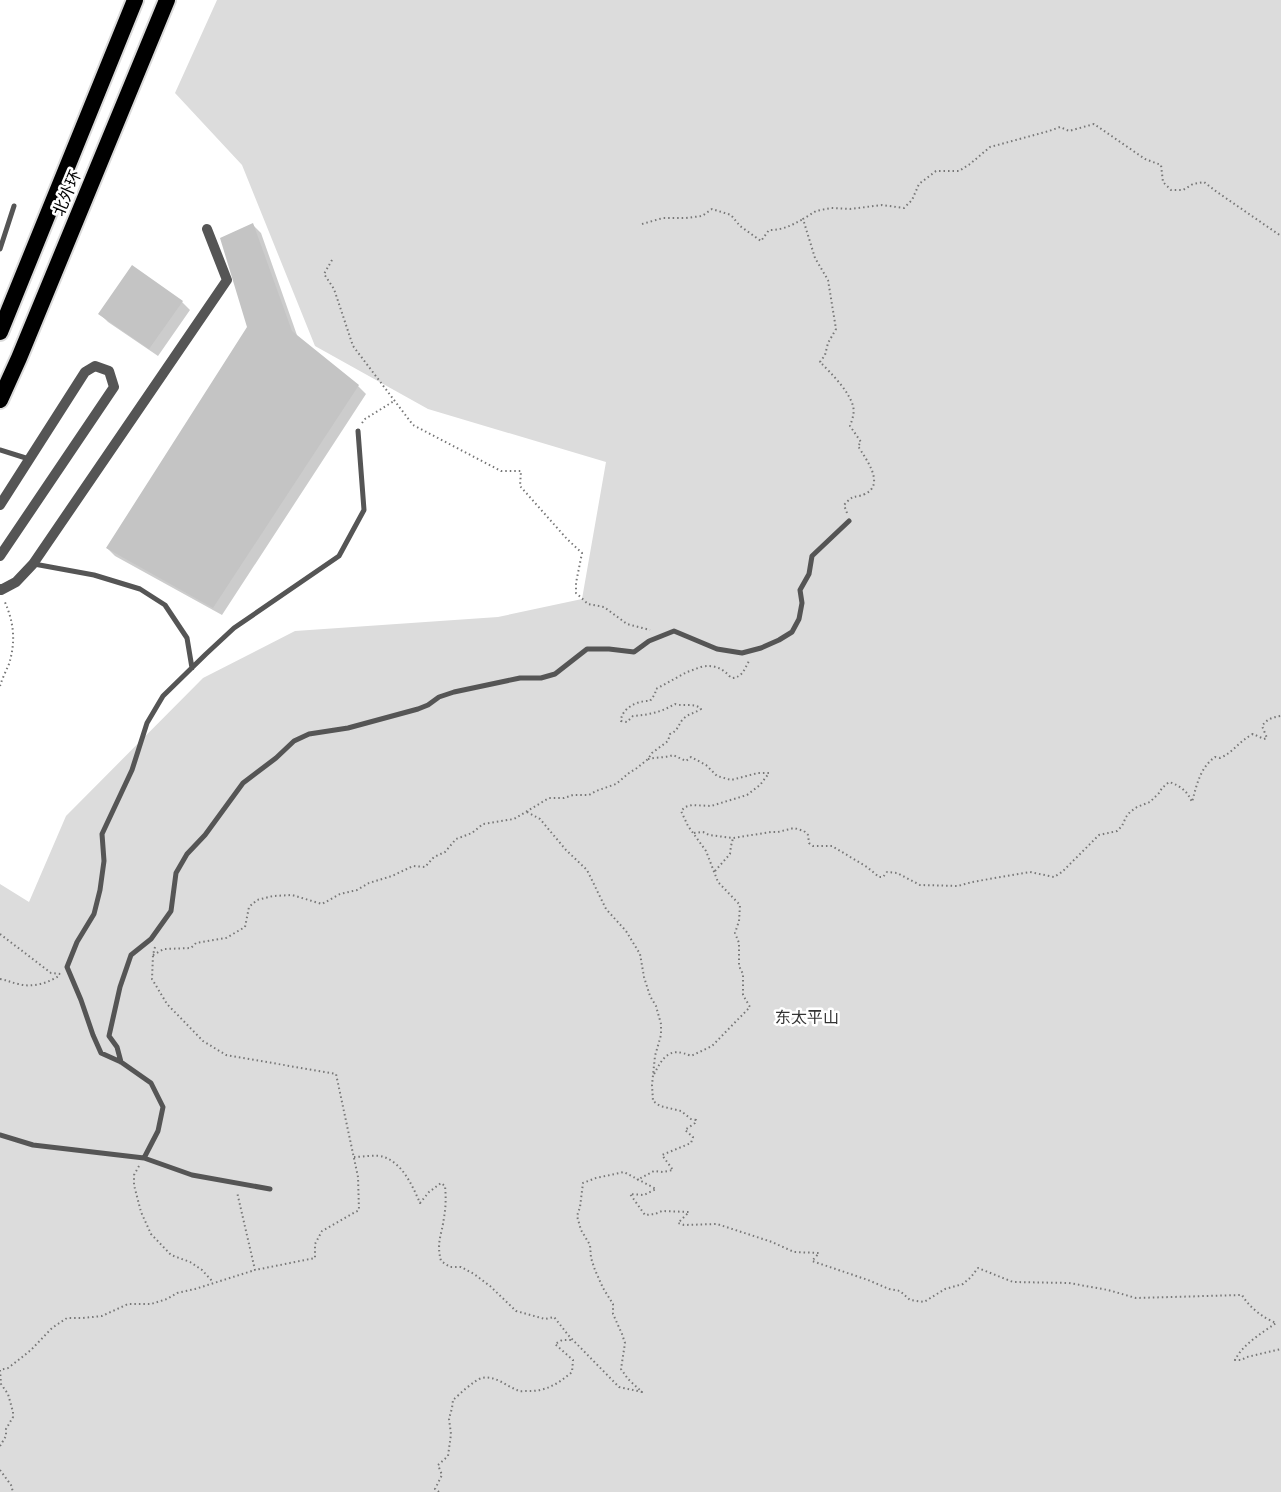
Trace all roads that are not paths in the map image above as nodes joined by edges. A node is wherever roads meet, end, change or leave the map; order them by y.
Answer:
1 (135, 0) edge
2 (166, 0) edge
3 (14, 206) dead end
4 (207, 229) dead end
5 (0, 249) edge
6 (0, 332) edge
7 (0, 399) edge
8 (358, 431) road end
9 (0, 450) edge
10 (29, 459) junction
11 (0, 505) edge
12 (849, 521) road end
13 (0, 556) edge
14 (33, 564) junction
15 (1, 593) edge
16 (192, 668) junction
17 (121, 1062) junction
18 (0, 1134) edge
19 (144, 1158) junction
20 (270, 1190) dead end

1 - 6 highway, 北外环
2 - 7 highway, 北外环
3 - 5 lane
4 - 14 street
8 - 16 lane
9 - 10 lane
10 - 11 street
10 - 13 street
12 - 17 lane
14 - 15 street
14 - 16 lane
16 - 17 lane
17 - 19 lane
18 - 19 lane
19 - 20 lane

